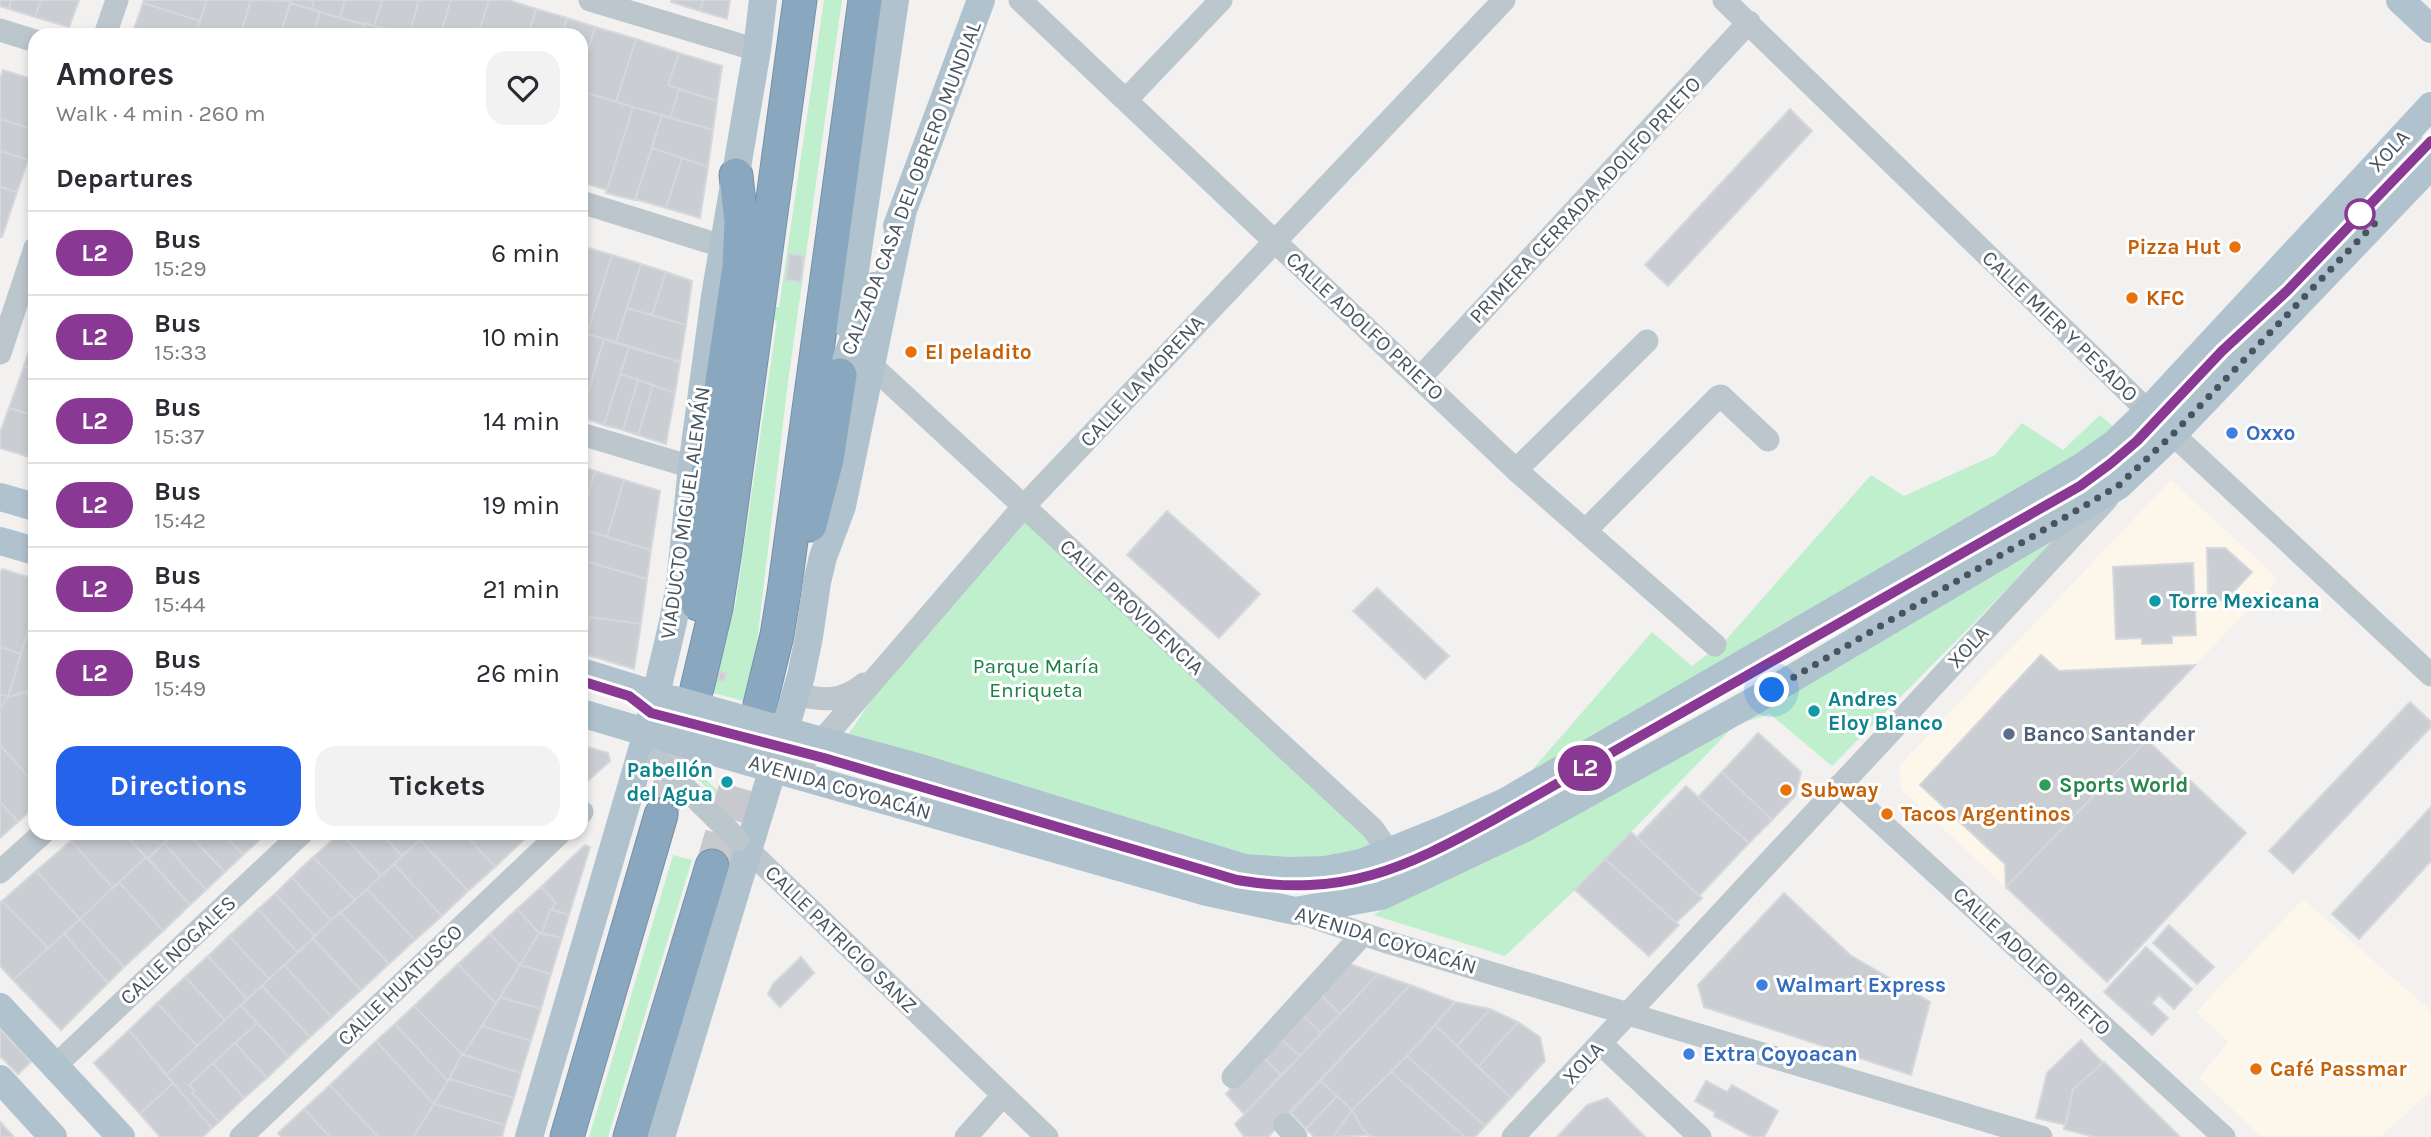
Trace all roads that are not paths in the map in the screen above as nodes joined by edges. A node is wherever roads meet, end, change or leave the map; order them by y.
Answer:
1 (117, 0) edge
2 (590, 0) edge
3 (763, 0) edge
4 (800, 0) edge
5 (865, 0) edge
6 (895, 0) edge
7 (981, 0) edge
8 (1020, 0) edge
9 (1221, 0) edge
10 (1504, 0) edge
11 (2400, 0) edge
12 (1741, 9) edge
13 (108, 28) edge
14 (2431, 29) edge
15 (0, 30) edge
16 (28, 39) edge
17 (757, 50) junction
18 (1126, 100) junction
19 (2431, 106) edge
20 (2431, 164) edge
21 (736, 175) junction
22 (588, 204) edge
23 (903, 210) junction
24 (1274, 240) junction
25 (725, 247) junction
26 (28, 279) edge
27 (1647, 341) dead end
28 (0, 353) edge
29 (872, 366) junction
30 (840, 375) junction
31 (1420, 378) junction
32 (2148, 411) junction
33 (2173, 434) junction
34 (588, 436) edge
35 (1768, 440) dead end
36 (692, 467) junction
37 (1516, 470) junction
38 (2118, 486) junction
39 (0, 496) edge
40 (28, 505) edge
41 (1023, 507) junction
42 (1585, 531) junction
43 (0, 541) edge
44 (28, 549) edge
45 (784, 593) junction
46 (1715, 645) dead end
47 (886, 667) junction
48 (588, 673) edge
49 (2431, 675) edge
50 (682, 687) junction
51 (796, 695) junction
52 (588, 716) edge
53 (772, 721) junction
54 (822, 740) junction
55 (657, 744) junction
56 (776, 769) junction
57 (1840, 785) junction
58 (661, 815) tunnel mouth
59 (35, 840) edge
60 (295, 840) edge
61 (553, 840) edge
62 (744, 846) junction
63 (1389, 852) junction
64 (712, 866) tunnel mouth
65 (0, 872) edge
66 (1295, 911) junction
67 (1363, 934) junction
68 (0, 1007) edge
69 (1629, 1014) junction
70 (1601, 1044) junction
71 (55, 1066) junction
72 (1233, 1077) dead end
73 (0, 1079) edge
74 (1003, 1095) junction
75 (669, 1132) edge
76 (53, 1137) edge
77 (121, 1137) edge
78 (241, 1137) edge
79 (529, 1137) edge
80 (567, 1137) edge
81 (631, 1137) edge
82 (966, 1137) edge
83 (1047, 1137) edge
84 (1513, 1137) edge
85 (1700, 1137) edge
86 (2041, 1137) edge
87 (2224, 1137) edge

1 - 13 street
2 - 17 street
3 - 17 main road, VIADUCTO MIGUEL ALEMÁN
4 - 50 highway, VIADUCTO MIGUEL ALEMÁN
5 - 45 highway
6 - 30 main road
7 - 23 main road, CALZADA CASA DEL OBRERO MUNDIAL
8 - 18 street, CALLE ADOLFO PRIETO
9 - 18 street
10 - 24 street, CALLE LA MORENA
11 - 14 main road
12 - 31 street, PRIMERA CERRADA ADOLFO PRIETO
12 - 32 street, CALLE MIER Y PESADO
15 - 16 street
17 - 21 main road, VIADUCTO MIGUEL ALEMÁN
18 - 24 street, CALLE ADOLFO PRIETO
19 - 32 main road, XOLA
20 - 33 main road, XOLA
21 - 25 main road, VIADUCTO MIGUEL ALEMÁN
21 - 50 highway
22 - 25 street
23 - 29 main road
23 - 30 main road, CALZADA CASA DEL OBRERO MUNDIAL
24 - 31 street, CALLE ADOLFO PRIETO
24 - 41 street, CALLE LA MORENA
25 - 36 main road, VIADUCTO MIGUEL ALEMÁN
26 - 28 street
27 - 37 street
29 - 41 street, CALLE PROVIDENCIA
29 - 51 main road
30 - 45 highway
31 - 37 street, CALLE ADOLFO PRIETO
32 - 33 street, CALLE MIER Y PESADO
32 - 63 main road, XOLA
33 - 38 main road, XOLA
33 - 49 street, CALLE MIER Y PESADO
34 - 36 street
35 - 42 street
36 - 50 main road, VIADUCTO MIGUEL ALEMÁN
37 - 42 street, CALLE ADOLFO PRIETO
38 - 57 street, XOLA
38 - 66 main road
39 - 40 main road
41 - 47 street, CALLE LA MORENA
41 - 63 street, CALLE PROVIDENCIA
42 - 46 street, CALLE ADOLFO PRIETO
43 - 44 main road
45 - 53 highway
47 - 51 street
47 - 54 street, CALLE LA MORENA
48 - 50 main road, AVENIDA COYOACÁN
50 - 53 main road, AVENIDA COYOACÁN, bridge
50 - 55 main road, VIADUCTO MIGUEL ALEMÁN
51 - 53 main road
52 - 55 main road, AVENIDA COYOACÁN
53 - 54 main road, AVENIDA COYOACÁN
53 - 56 main road
54 - 56 street, CALLE LA MORENA
54 - 63 main road, AVENIDA COYOACÁN
55 - 56 main road, AVENIDA COYOACÁN, bridge
55 - 62 street, CALLE PATRICIO SANZ, bridge
55 - 79 main road, VIADUCTO MIGUEL ALEMÁN
56 - 62 main road
56 - 66 main road, AVENIDA COYOACÁN
57 - 69 street, XOLA
57 - 87 street, CALLE ADOLFO PRIETO
58 - 80 highway
59 - 65 street
60 - 71 street, CALLE NOGALES
61 - 78 street, CALLE HUATUSCO
62 - 74 street, CALLE PATRICIO SANZ
62 - 75 main road
64 - 81 highway
66 - 67 street, AVENIDA COYOACÁN
67 - 69 street, AVENIDA COYOACÁN
67 - 72 street
68 - 71 main road
69 - 70 street, XOLA
69 - 86 street, AVENIDA COYOACÁN
70 - 84 street, XOLA
70 - 85 street
71 - 77 main road
73 - 76 main road
74 - 82 street
74 - 83 street, CALLE PATRICIO SANZ

